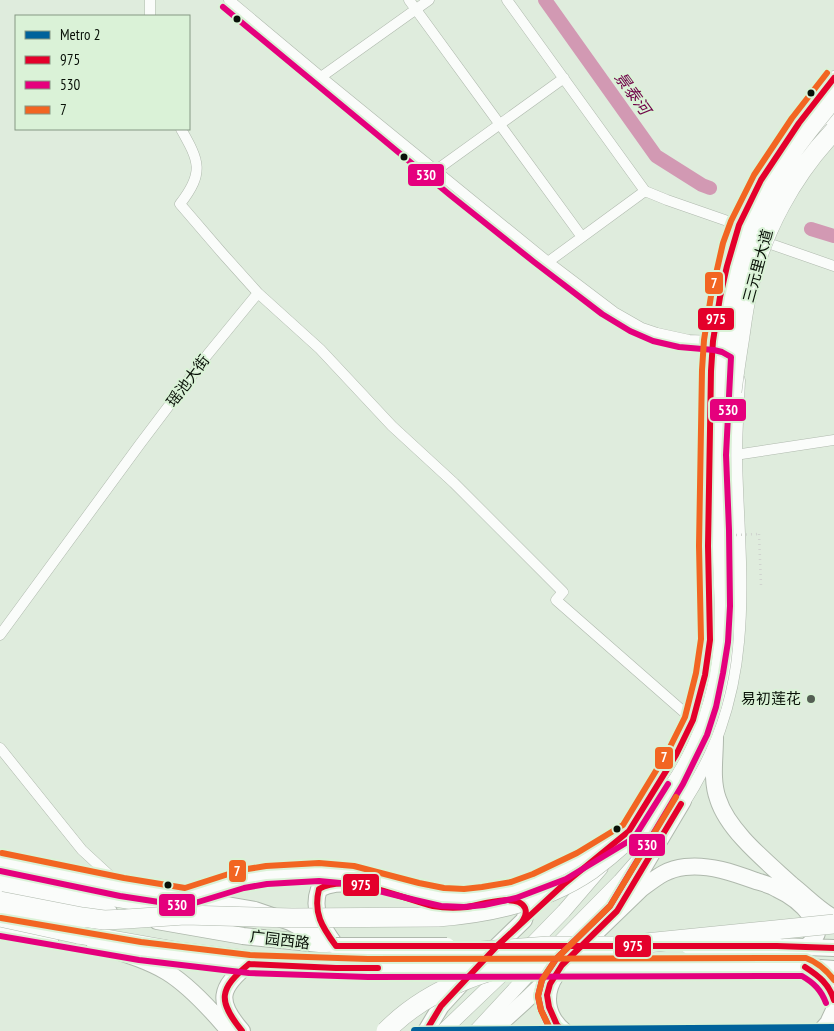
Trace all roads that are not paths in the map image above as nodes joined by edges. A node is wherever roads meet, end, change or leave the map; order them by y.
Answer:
1 (150, 0) edge
2 (229, 0) edge
3 (410, 0) edge
4 (429, 0) edge
5 (507, 0) edge
6 (416, 9) junction
7 (150, 15) edge
8 (321, 77) junction
9 (564, 78) junction
10 (834, 78) edge
11 (834, 98) edge
12 (834, 119) edge
13 (499, 124) junction
14 (182, 130) edge
15 (834, 131) edge
16 (435, 171) junction
17 (645, 191) junction
18 (739, 224) junction
19 (582, 237) junction
20 (762, 241) junction
21 (548, 262) junction
22 (834, 266) edge
23 (258, 293) junction
24 (713, 341) junction
25 (740, 352) junction
26 (834, 440) edge
27 (735, 454) junction
28 (721, 503) junction
29 (0, 635) edge
30 (693, 720) junction
31 (715, 738) junction
32 (0, 748) edge
33 (683, 802) junction
34 (629, 831) junction
35 (0, 862) edge
36 (0, 874) edge
37 (122, 887) junction
38 (0, 891) edge
39 (186, 897) junction
40 (40, 899) junction
41 (0, 901) edge
42 (617, 911) junction
43 (0, 917) edge
44 (263, 917) junction
45 (834, 918) edge
46 (524, 920) junction
47 (834, 924) edge
48 (0, 927) edge
49 (30, 933) junction
50 (78, 934) junction
51 (711, 936) junction
52 (834, 938) edge
53 (94, 944) junction
54 (336, 946) junction
55 (616, 946) junction
56 (806, 947) junction
57 (834, 948) edge
58 (247, 962) junction
59 (562, 965) junction
60 (805, 967) junction
61 (834, 969) edge
62 (834, 1000) edge
63 (834, 1010) edge
64 (229, 1031) edge
65 (242, 1031) edge
66 (386, 1031) edge
67 (426, 1031) edge
68 (443, 1031) edge
69 (476, 1031) edge
70 (492, 1031) edge
71 (564, 1031) edge
72 (821, 1031) edge

1 - 7 street
2 - 8 street
3 - 6 street
4 - 6 street
5 - 9 street
6 - 8 street
6 - 13 street
8 - 16 street
9 - 13 street
9 - 17 street
10 - 18 main road, 三元里大道
11 - 28 highway, bridge
12 - 20 main road, 三元里大道
13 - 16 street
13 - 19 street
14 - 23 street
15 - 28 highway, bridge
16 - 21 street
17 - 18 street
17 - 19 street
18 - 24 main road, 三元里大道
19 - 21 street
20 - 22 street
20 - 25 main road, 三元里大道
21 - 24 street
23 - 29 street, 瑶池大街
23 - 30 street
24 - 25 street
24 - 30 main road, 三元里大道
25 - 27 main road, 三元里大道
26 - 27 street
27 - 31 main road, 三元里大道
28 - 44 highway, bridge
30 - 34 main road, 三元里大道
31 - 33 main road, 三元里大道
31 - 45 main road
32 - 37 street
33 - 42 main road
33 - 69 main road, 三元里大道
34 - 39 main road
34 - 46 street
34 - 68 main road, 三元里大道
35 - 37 main road
36 - 44 highway, bridge
37 - 39 main road
38 - 40 main road, 广园西路
39 - 54 main road
40 - 49 main road
40 - 54 main road, 广园西路
41 - 44 highway, bridge
42 - 56 main road
42 - 59 main road
43 - 50 highway, bridge
46 - 54 main road
46 - 67 main road
47 - 51 highway, bridge
48 - 49 main road, 广园西路
48 - 50 highway, bridge
49 - 53 main road, 广园西路
50 - 58 highway
51 - 52 highway, bridge
51 - 55 highway, bridge
53 - 58 main road, 广园西路
53 - 64 main road
54 - 56 main road, 广园西路, bridge
55 - 58 highway, bridge
55 - 66 highway, bridge
56 - 57 main road, 广园西路
58 - 60 main road, 广园西路, bridge
58 - 65 main road
59 - 70 main road
59 - 71 main road
60 - 61 main road, 广园西路
60 - 62 main road
63 - 72 main road

